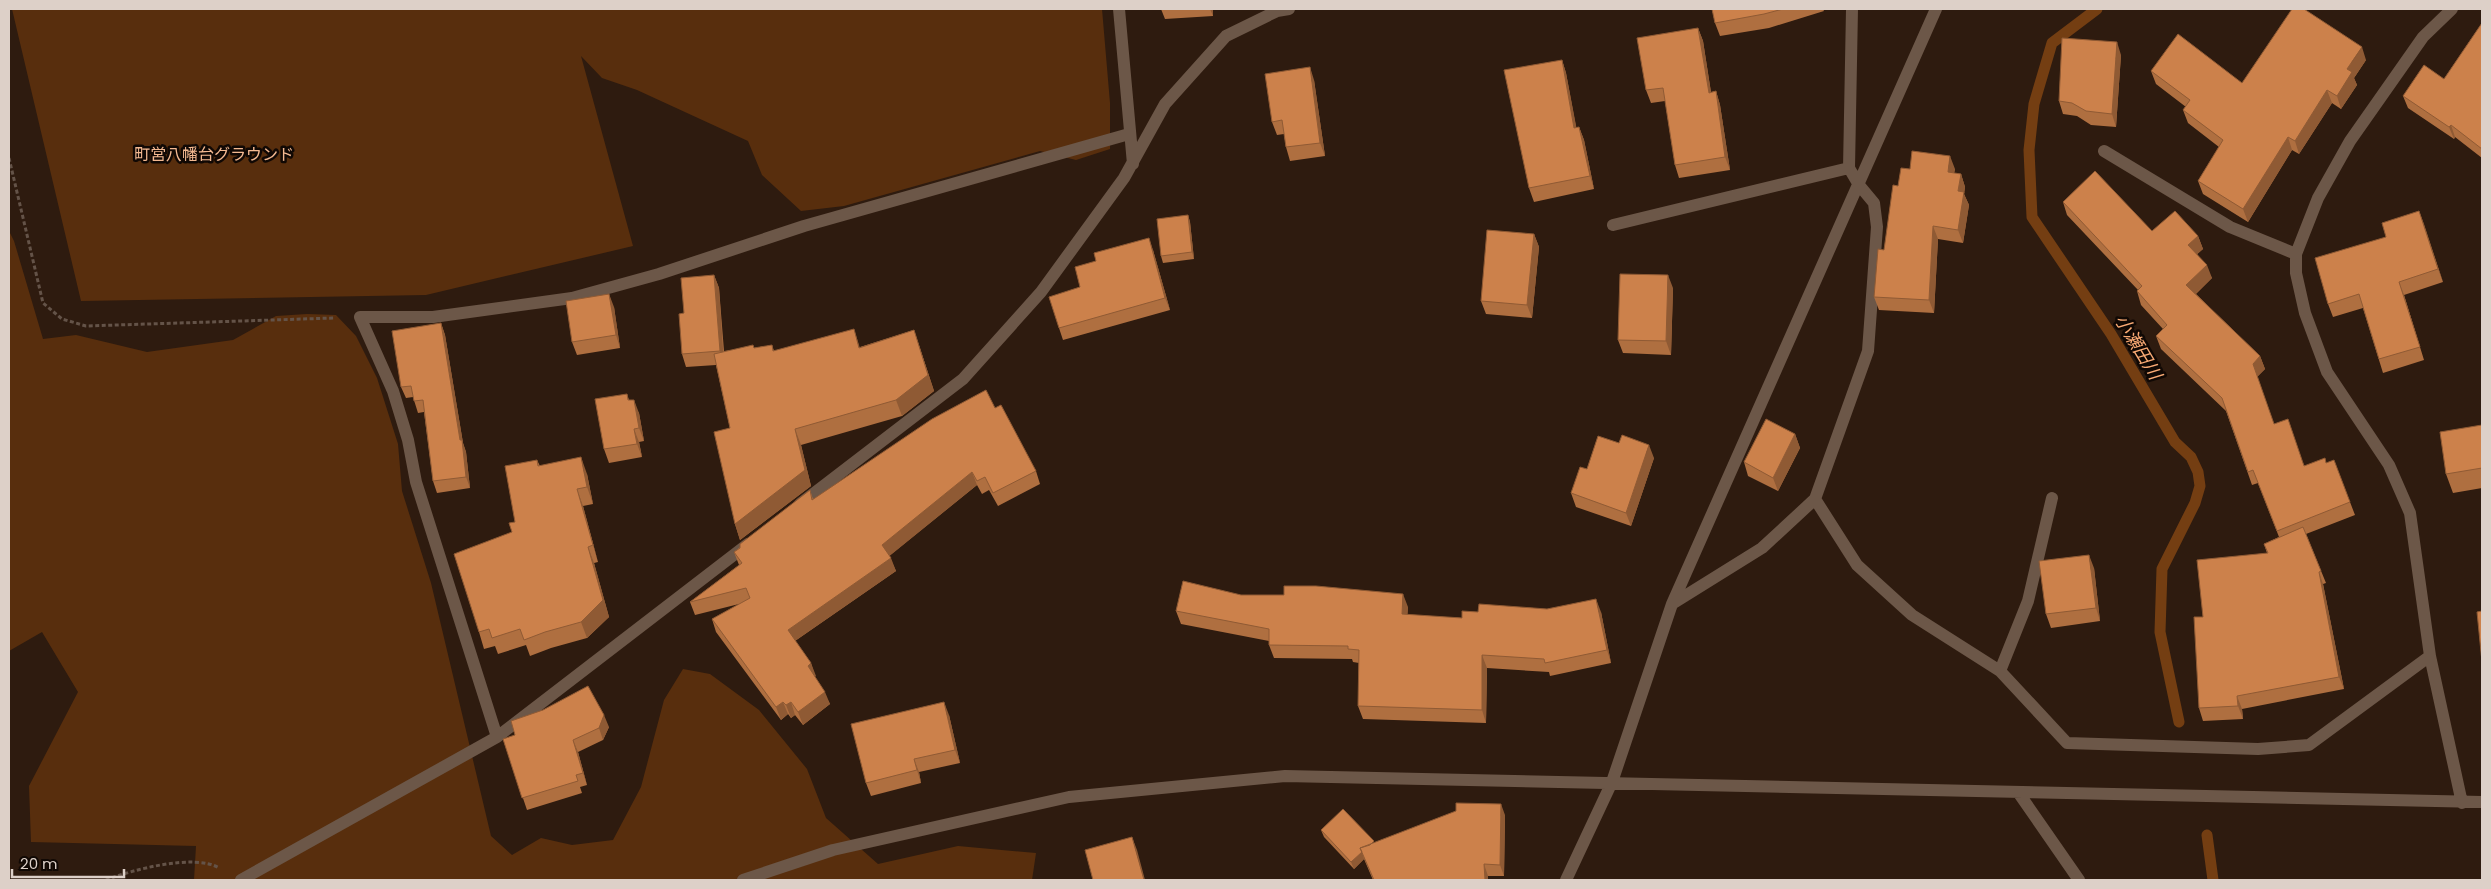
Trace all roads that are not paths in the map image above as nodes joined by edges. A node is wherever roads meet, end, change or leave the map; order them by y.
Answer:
1 (1120, 9) edge
2 (1289, 9) edge
3 (1852, 9) edge
4 (1936, 9) edge
5 (2452, 9) edge
6 (1129, 134) junction
7 (2104, 151) dead end
8 (1133, 164) junction
9 (1850, 168) junction
10 (1859, 185) junction
11 (1613, 226) dead end
12 (2296, 254) junction
13 (2052, 498) dead end
14 (1815, 499) junction
15 (790, 512) edge
16 (758, 536) edge
17 (1672, 604) junction
18 (2430, 656) junction
19 (2000, 671) junction
20 (497, 737) junction
21 (1612, 782) junction
22 (2018, 792) junction
23 (2482, 802) edge
24 (2462, 803) junction
25 (241, 880) edge
26 (743, 880) edge
27 (1566, 880) edge
28 (2079, 880) edge

1 - 6 street
2 - 8 street
3 - 9 street
4 - 10 street
5 - 12 street
6 - 8 street
6 - 20 street
7 - 12 street
8 - 15 street
9 - 10 street
9 - 11 street
10 - 14 street
10 - 17 street
12 - 18 street
13 - 19 street
14 - 17 street
14 - 19 street
16 - 20 street
17 - 21 street
18 - 19 street
18 - 24 street
20 - 25 street
21 - 22 street
21 - 26 street
21 - 27 street
22 - 24 street
22 - 28 street
23 - 24 street

